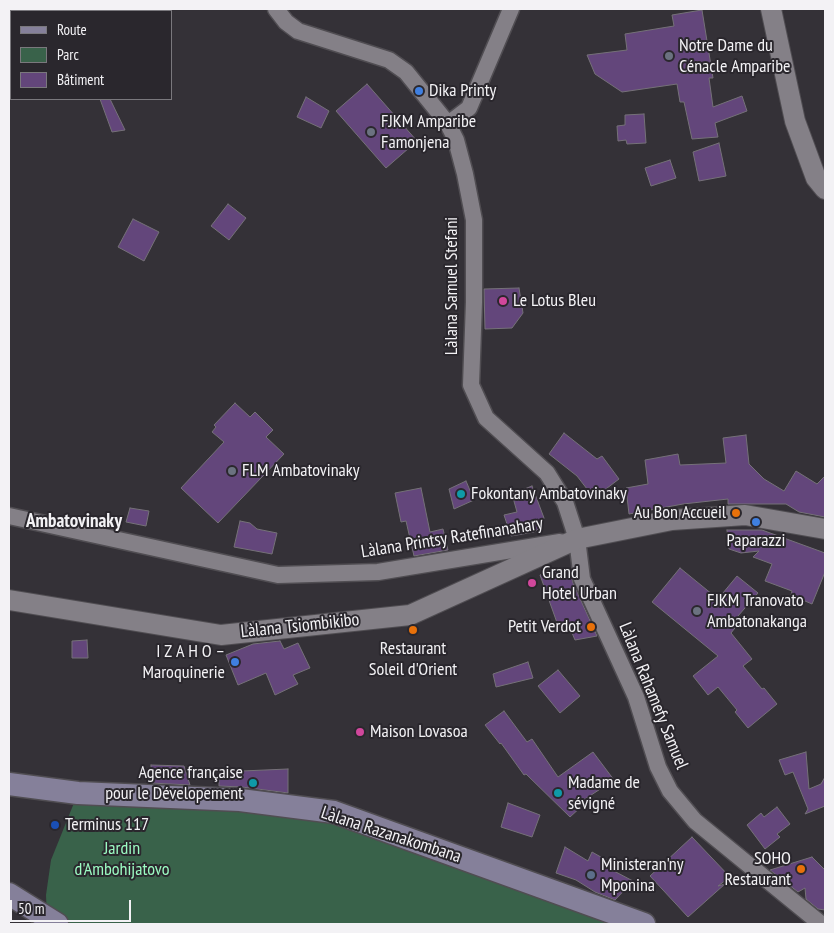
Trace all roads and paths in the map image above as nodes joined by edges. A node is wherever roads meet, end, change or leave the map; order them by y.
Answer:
1 (276, 9) edge
2 (511, 9) edge
3 (771, 9) edge
4 (448, 124) junction
5 (825, 189) edge
6 (9, 516) edge
7 (825, 529) edge
8 (577, 539) junction
9 (9, 600) edge
10 (9, 784) edge
11 (9, 894) edge
12 (57, 924) edge
13 (644, 924) edge
14 (821, 924) edge

1 - 4 street, Làlana Samuel Stefani
2 - 4 street
3 - 5 street
4 - 8 street, Làlana Samuel Stefani
6 - 8 street, Làlana Printsy Ratefinanahary
7 - 8 street, Làlana Tsiombikibo
8 - 9 street, Làlana Tsiombikibo
8 - 14 street, Làlana Rahamefy Samuel
10 - 13 main road, Làlana Razanakombana
11 - 12 main road

